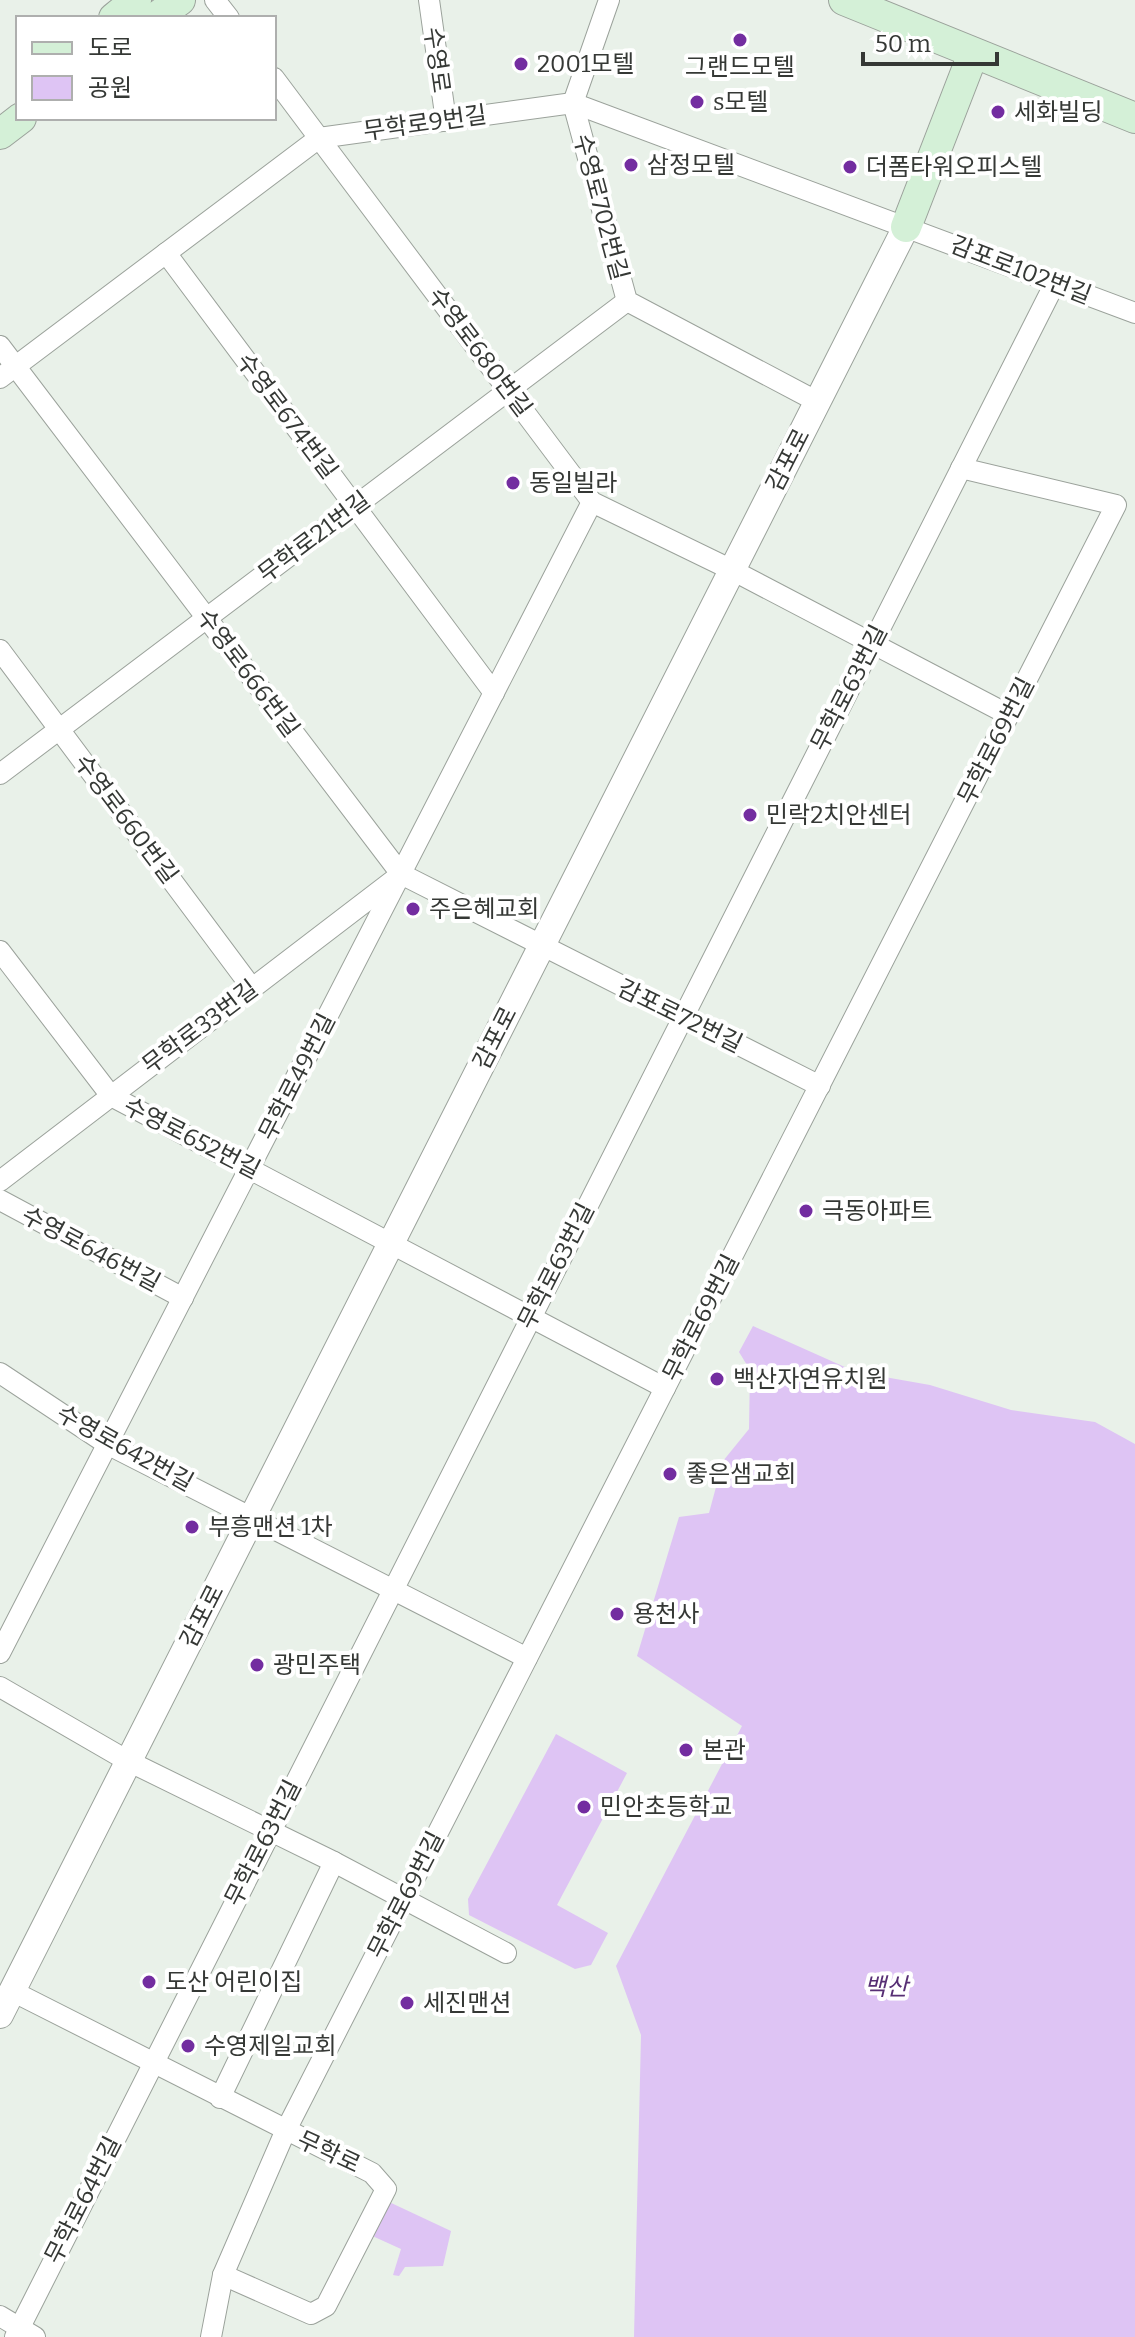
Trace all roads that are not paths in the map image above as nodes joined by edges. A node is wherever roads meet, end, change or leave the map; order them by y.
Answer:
1 (136, 0) edge
2 (180, 0) edge
3 (215, 0) edge
4 (429, 0) edge
5 (609, 0) edge
6 (844, 0) edge
7 (886, 0) edge
8 (116, 16) edge
9 (158, 16) edge
10 (227, 16) edge
11 (973, 54) junction
12 (276, 81) edge
13 (16, 97) edge
14 (1135, 99) edge
15 (573, 103) junction
16 (0, 109) edge
17 (1135, 118) edge
18 (18, 120) edge
19 (446, 121) junction
20 (0, 134) edge
21 (319, 138) junction
22 (906, 227) junction
23 (166, 253) junction
24 (1055, 283) junction
25 (627, 301) junction
26 (1135, 313) edge
27 (0, 346) edge
28 (8, 372) edge
29 (509, 390) junction
30 (818, 402) junction
31 (961, 468) junction
32 (592, 502) junction
33 (354, 507) junction
34 (732, 570) junction
35 (206, 618) junction
36 (872, 643) junction
37 (0, 650) edge
38 (494, 693) junction
39 (1009, 715) junction
40 (59, 729) junction
41 (0, 774) edge
42 (401, 874) junction
43 (541, 947) junction
44 (0, 951) edge
45 (252, 988) junction
46 (682, 1017) junction
47 (820, 1086) junction
48 (111, 1096) junction
49 (250, 1168) junction
50 (0, 1181) edge
51 (0, 1200) edge
52 (392, 1242) junction
53 (183, 1298) junction
54 (531, 1316) junction
55 (0, 1373) edge
56 (665, 1388) junction
57 (107, 1444) junction
58 (253, 1516) junction
59 (392, 1589) junction
60 (0, 1653) edge
61 (527, 1658) junction
62 (0, 1687) edge
63 (128, 1761) junction
64 (270, 1830) junction
65 (334, 1862) junction
66 (404, 1899) junction
67 (506, 1953) dead end
68 (6, 1983) edge
69 (0, 2015) edge
70 (152, 2063) junction
71 (220, 2098) junction
72 (285, 2132) junction
73 (223, 2275) junction
74 (0, 2316) edge
75 (23, 2333) edge
76 (211, 2337) edge

1 - 8 main road
2 - 9 main road
3 - 10 street
4 - 19 street, 수영로
5 - 15 street, 수영로702번길
6 - 11 main road
7 - 14 main road
11 - 17 main road
11 - 22 main road, 감포로
12 - 21 street, 수영로680번길
13 - 16 main road
15 - 19 street, 무학로9번길
15 - 22 street, 무학로9번길
15 - 25 street, 수영로702번길
18 - 20 main road
19 - 21 street, 무학로9번길
21 - 23 street, 무학로9번길
21 - 29 street, 수영로680번길
22 - 24 street, 감포로102번길
22 - 30 street, 감포로
23 - 28 street, 무학로9번길
23 - 33 street, 수영로674번길
24 - 26 street, 감포로102번길
24 - 31 street, 무학로63번길
25 - 29 street, 무학로21번길
25 - 30 street, 수영로702번길
27 - 28 street, 수영로666번길
28 - 35 street, 수영로666번길
29 - 32 street, 수영로680번길
29 - 33 street, 무학로21번길
30 - 34 street, 감포로
31 - 36 street, 무학로63번길
31 - 39 street, 무학로69번길
32 - 34 street, 수영로680번길
32 - 38 street, 무학로49번길
33 - 35 street, 무학로21번길
33 - 38 street, 수영로674번길
34 - 36 street, 수영로680번길
34 - 43 street, 감포로
35 - 40 street, 무학로21번길
35 - 42 street, 수영로666번길
36 - 39 street, 수영로680번길
36 - 46 street, 무학로63번길
37 - 40 street, 수영로660번길
38 - 42 street, 무학로49번길
39 - 47 street, 무학로69번길
40 - 41 street, 무학로21번길
40 - 45 street, 수영로660번길
42 - 43 street, 수영로666번길
42 - 45 street, 무학로33번길
42 - 49 street, 무학로49번길
43 - 46 street, 감포로72번길
43 - 52 street, 감포로
44 - 48 street, 수영로652번길
45 - 48 street, 무학로33번길
46 - 47 street, 감포로72번길
46 - 54 street, 무학로63번길
47 - 56 street, 무학로69번길
48 - 49 street, 수영로652번길
48 - 50 street, 무학로33번길
49 - 52 street, 수영로652번길
49 - 53 street, 무학로49번길
51 - 53 street, 수영로646번길
52 - 54 street, 수영로652번길
52 - 58 street, 감포로
53 - 57 street, 무학로49번길
54 - 56 street, 수영로652번길
54 - 59 street, 무학로63번길
55 - 57 street, 수영로642번길
56 - 61 street, 무학로69번길
57 - 58 street, 수영로642번길
57 - 60 street, 무학로49번길
58 - 59 street, 수영로642번길
58 - 63 street, 감포로
59 - 61 street, 수영로642번길
59 - 64 street, 무학로63번길
61 - 66 street, 무학로69번길
62 - 63 street
63 - 64 street
63 - 68 street, 감포로
64 - 65 street
64 - 70 street, 무학로63번길
65 - 66 street
65 - 71 street
66 - 67 street
66 - 72 street, 무학로69번길
68 - 69 street, 감포로
68 - 70 street, 무학로
70 - 71 street, 무학로
70 - 75 street, 무학로64번길
71 - 72 street, 무학로
72 - 73 street, 무학로69번길
72 - 73 street, 무학로
73 - 76 street, 무학로69번길
74 - 75 street

